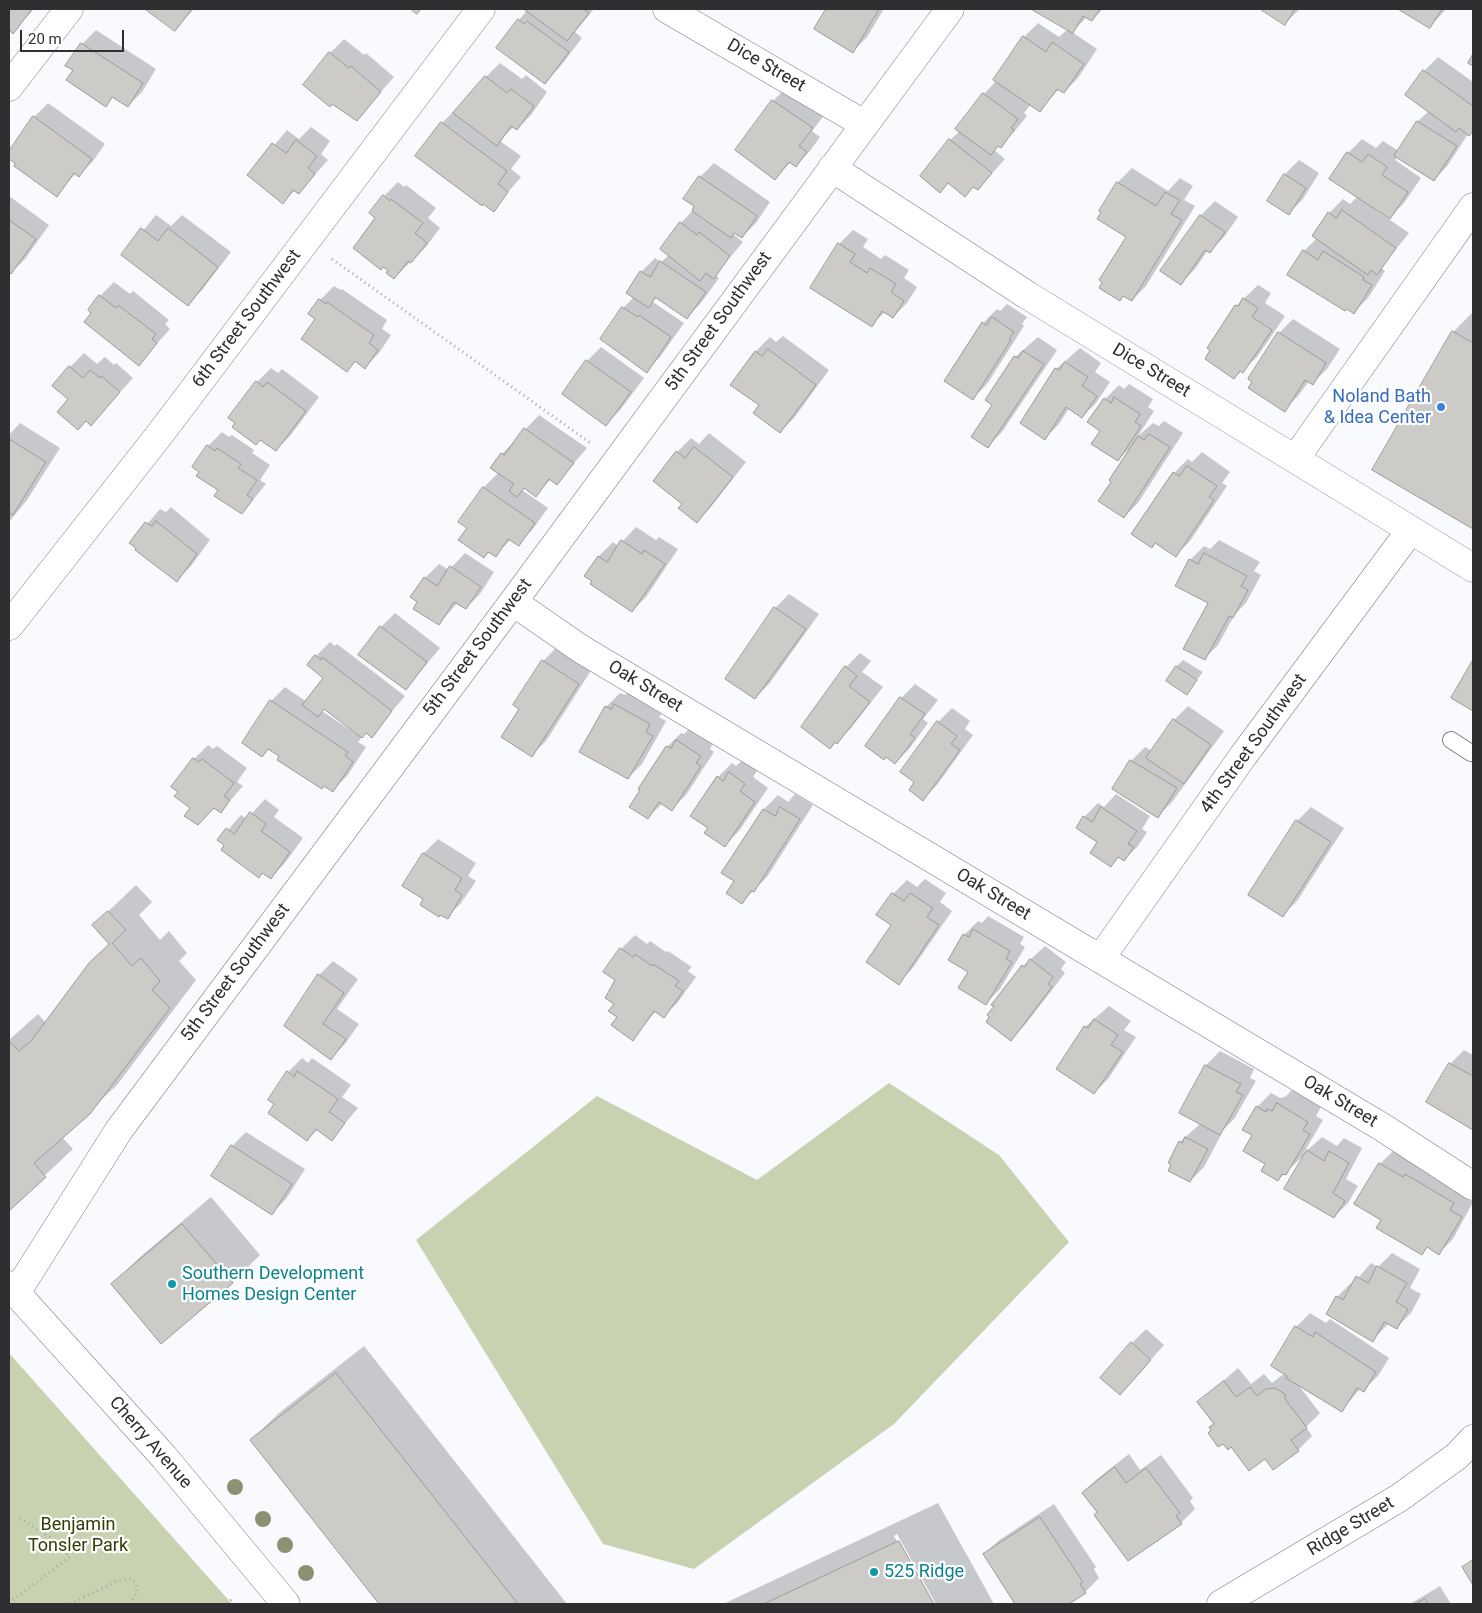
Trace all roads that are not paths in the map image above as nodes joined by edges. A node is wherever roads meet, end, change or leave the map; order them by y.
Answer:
1 (69, 9) edge
2 (481, 9) edge
3 (668, 9) edge
4 (950, 9) edge
5 (9, 87) edge
6 (864, 124) junction
7 (832, 168) junction
8 (1473, 207) edge
9 (1295, 459) junction
10 (1410, 531) junction
11 (1473, 568) edge
12 (513, 602) junction
13 (9, 626) edge
14 (1451, 740) dead end
15 (1472, 752) edge
16 (1100, 959) junction
17 (1473, 1186) edge
18 (11, 1294) edge
19 (1473, 1439) edge
20 (286, 1604) edge
21 (1222, 1604) edge

1 - 5 street
2 - 13 street, 6th Street Southwest
3 - 6 street, Dice Street
4 - 6 street, 5th Street Southwest
6 - 7 street, 5th Street Southwest
7 - 9 street, Dice Street
7 - 12 street, 5th Street Southwest
8 - 9 street
9 - 10 street, Dice Street
10 - 11 street, Dice Street
10 - 16 street, 4th Street Southwest
12 - 16 street, Oak Street
12 - 18 street, 5th Street Southwest
14 - 15 lane
16 - 17 street, Oak Street
18 - 20 street, Cherry Avenue
19 - 21 street, Ridge Street

